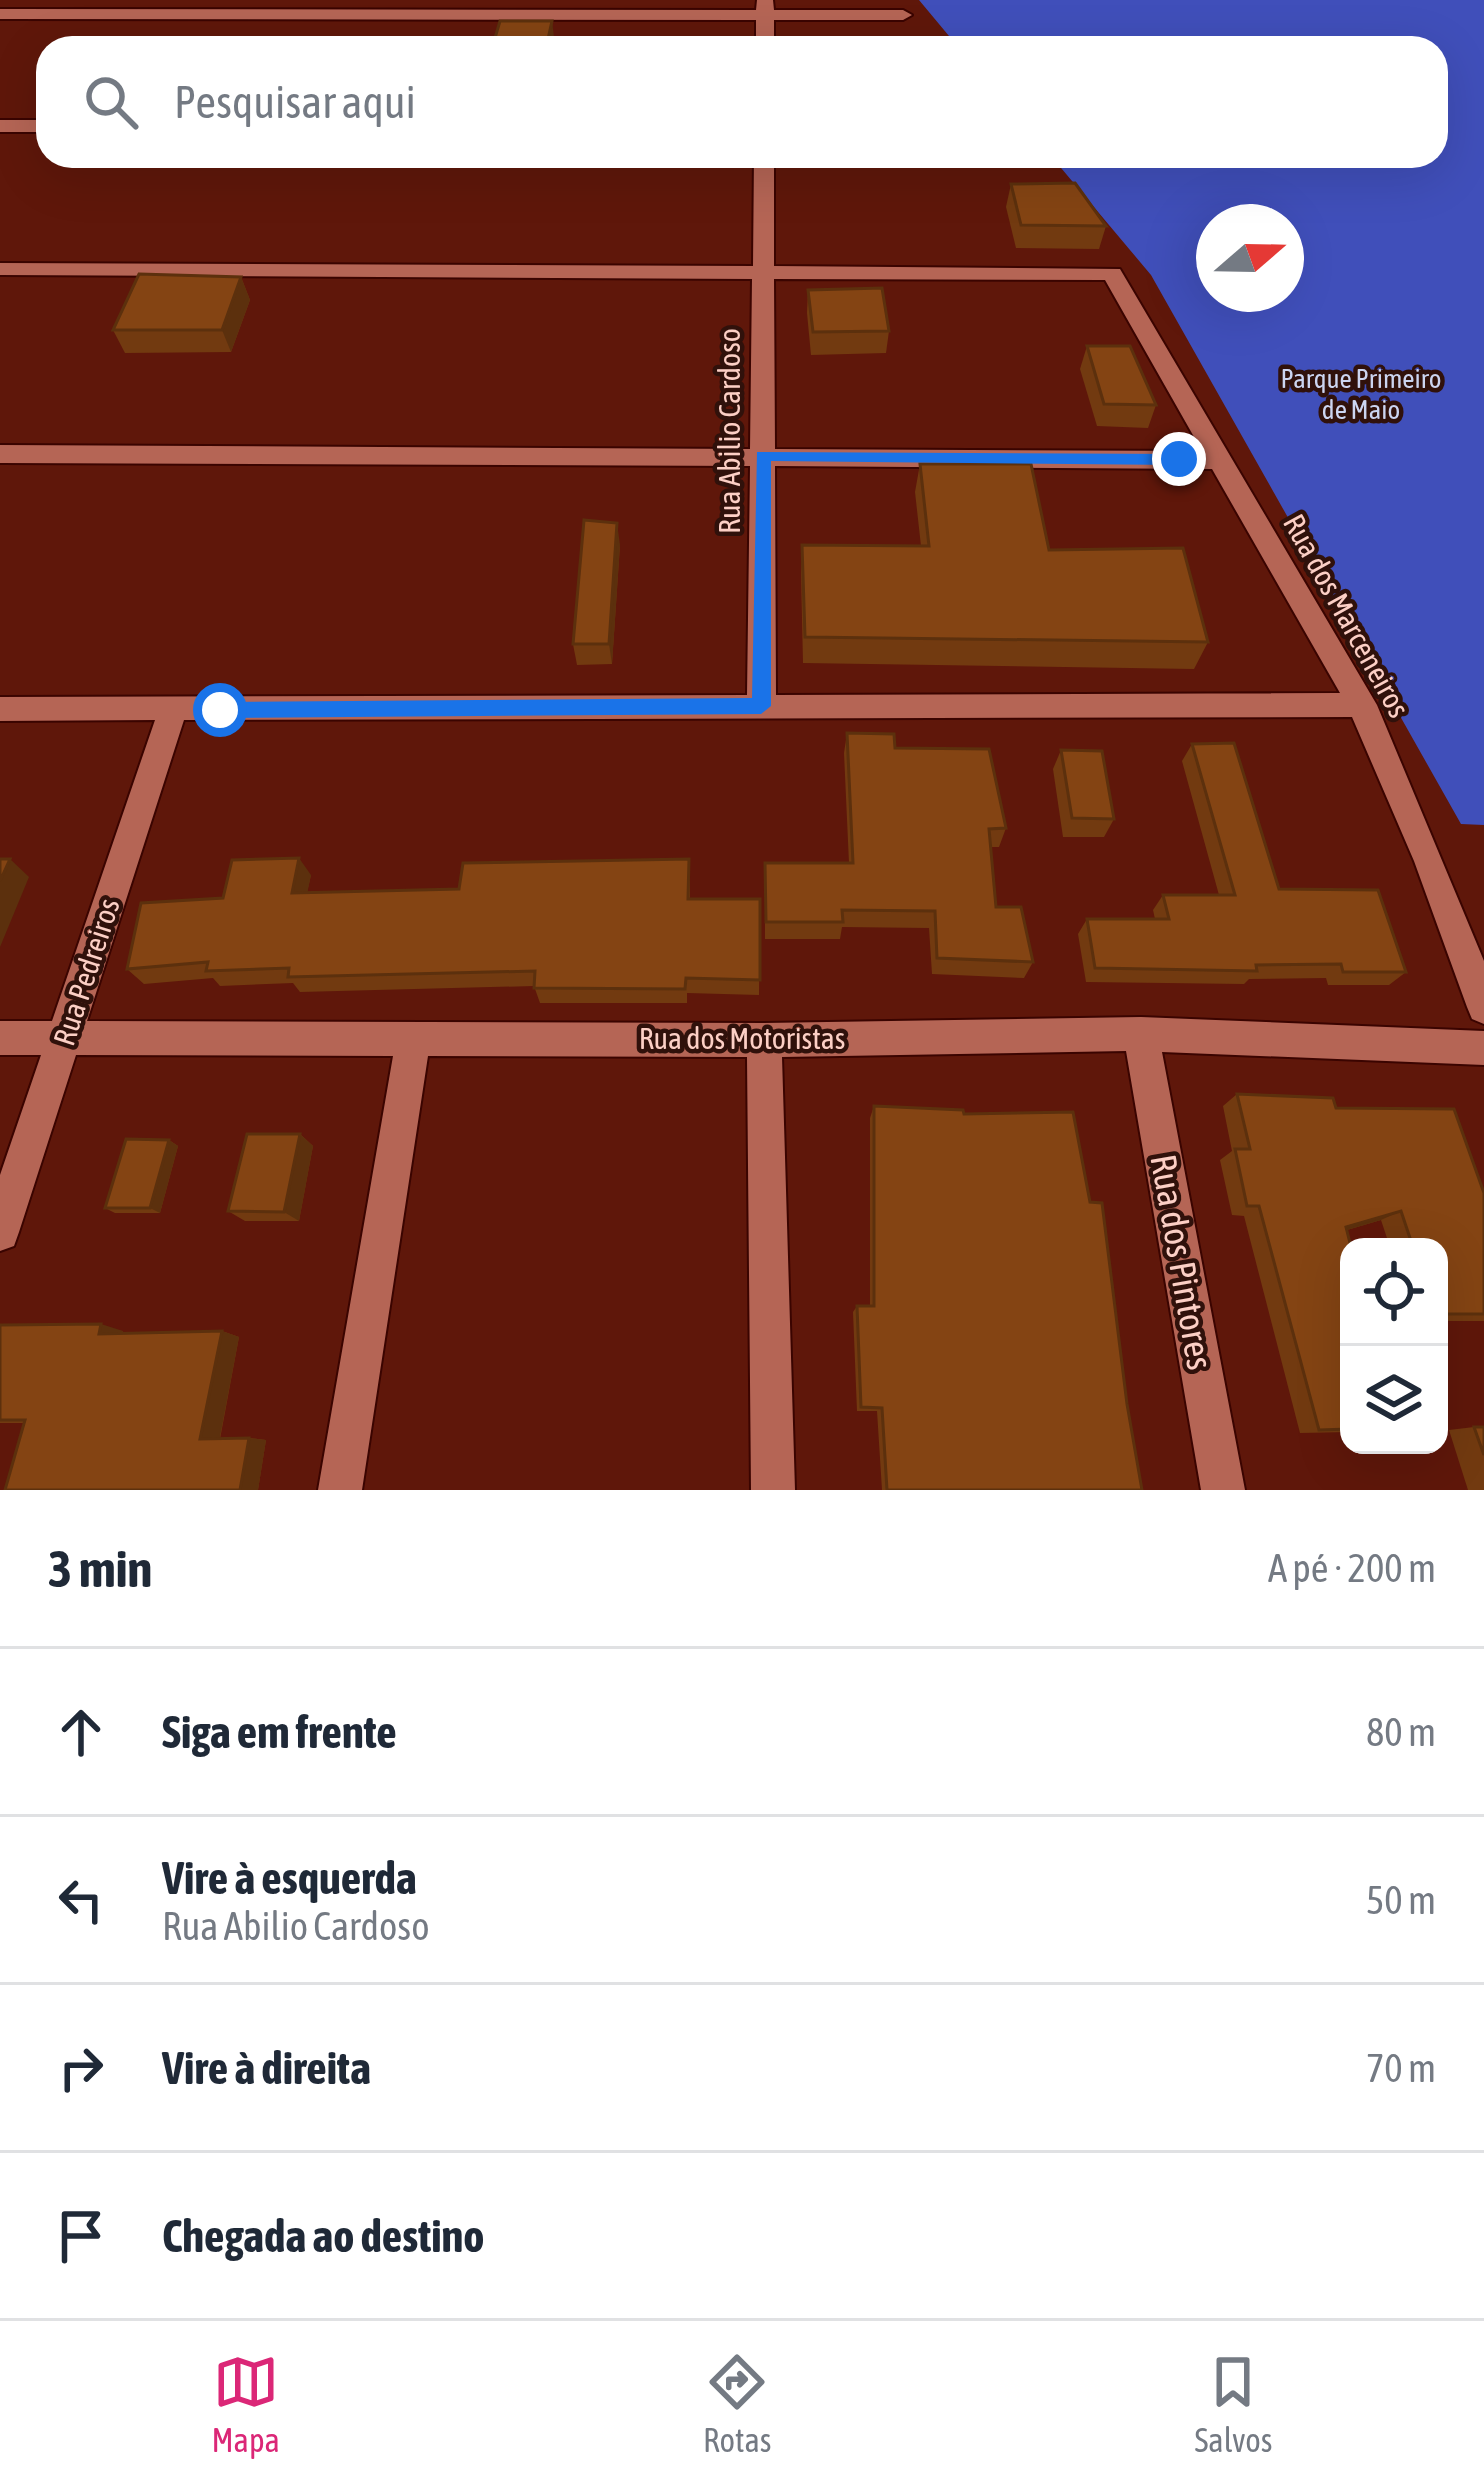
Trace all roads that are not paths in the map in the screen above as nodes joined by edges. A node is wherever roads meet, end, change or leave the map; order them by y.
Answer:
1 (765, 7) edge
2 (0, 14) edge
3 (903, 15) dead end
4 (0, 126) edge
5 (36, 126) edge
6 (764, 168) edge
7 (0, 269) edge
8 (764, 270) junction
9 (0, 454) edge
10 (763, 456) junction
11 (1220, 460) junction
12 (1362, 705) junction
13 (761, 706) junction
14 (0, 709) edge
15 (172, 710) junction
16 (1484, 1007) edge
17 (1141, 1034) junction
18 (0, 1038) edge
19 (66, 1038) junction
20 (413, 1040) junction
21 (764, 1040) junction
22 (1484, 1048) edge
23 (0, 1232) edge
24 (340, 1490) edge
25 (772, 1490) edge
26 (1223, 1490) edge

1 - 2 street
1 - 3 street
4 - 5 street
6 - 8 street, Rua Abilio Cardoso
7 - 8 street
8 - 10 street, Rua Abilio Cardoso
8 - 11 street, Rua dos Marceneiros
9 - 10 street
10 - 11 street
10 - 13 street, Rua Abilio Cardoso
11 - 12 street, Rua dos Marceneiros
12 - 13 street
12 - 16 street, Rua dos Marceneiros
13 - 15 street
14 - 15 street
15 - 19 street, Rua Pedreiros
17 - 21 street, Rua dos Motoristas
17 - 22 street, Rua dos Motoristas
17 - 26 street, Rua dos Pintores
18 - 19 street, Rua dos Motoristas
19 - 20 street, Rua dos Motoristas
19 - 23 street, Rua Pedreiros
20 - 21 street, Rua dos Motoristas
20 - 24 street
21 - 25 street

